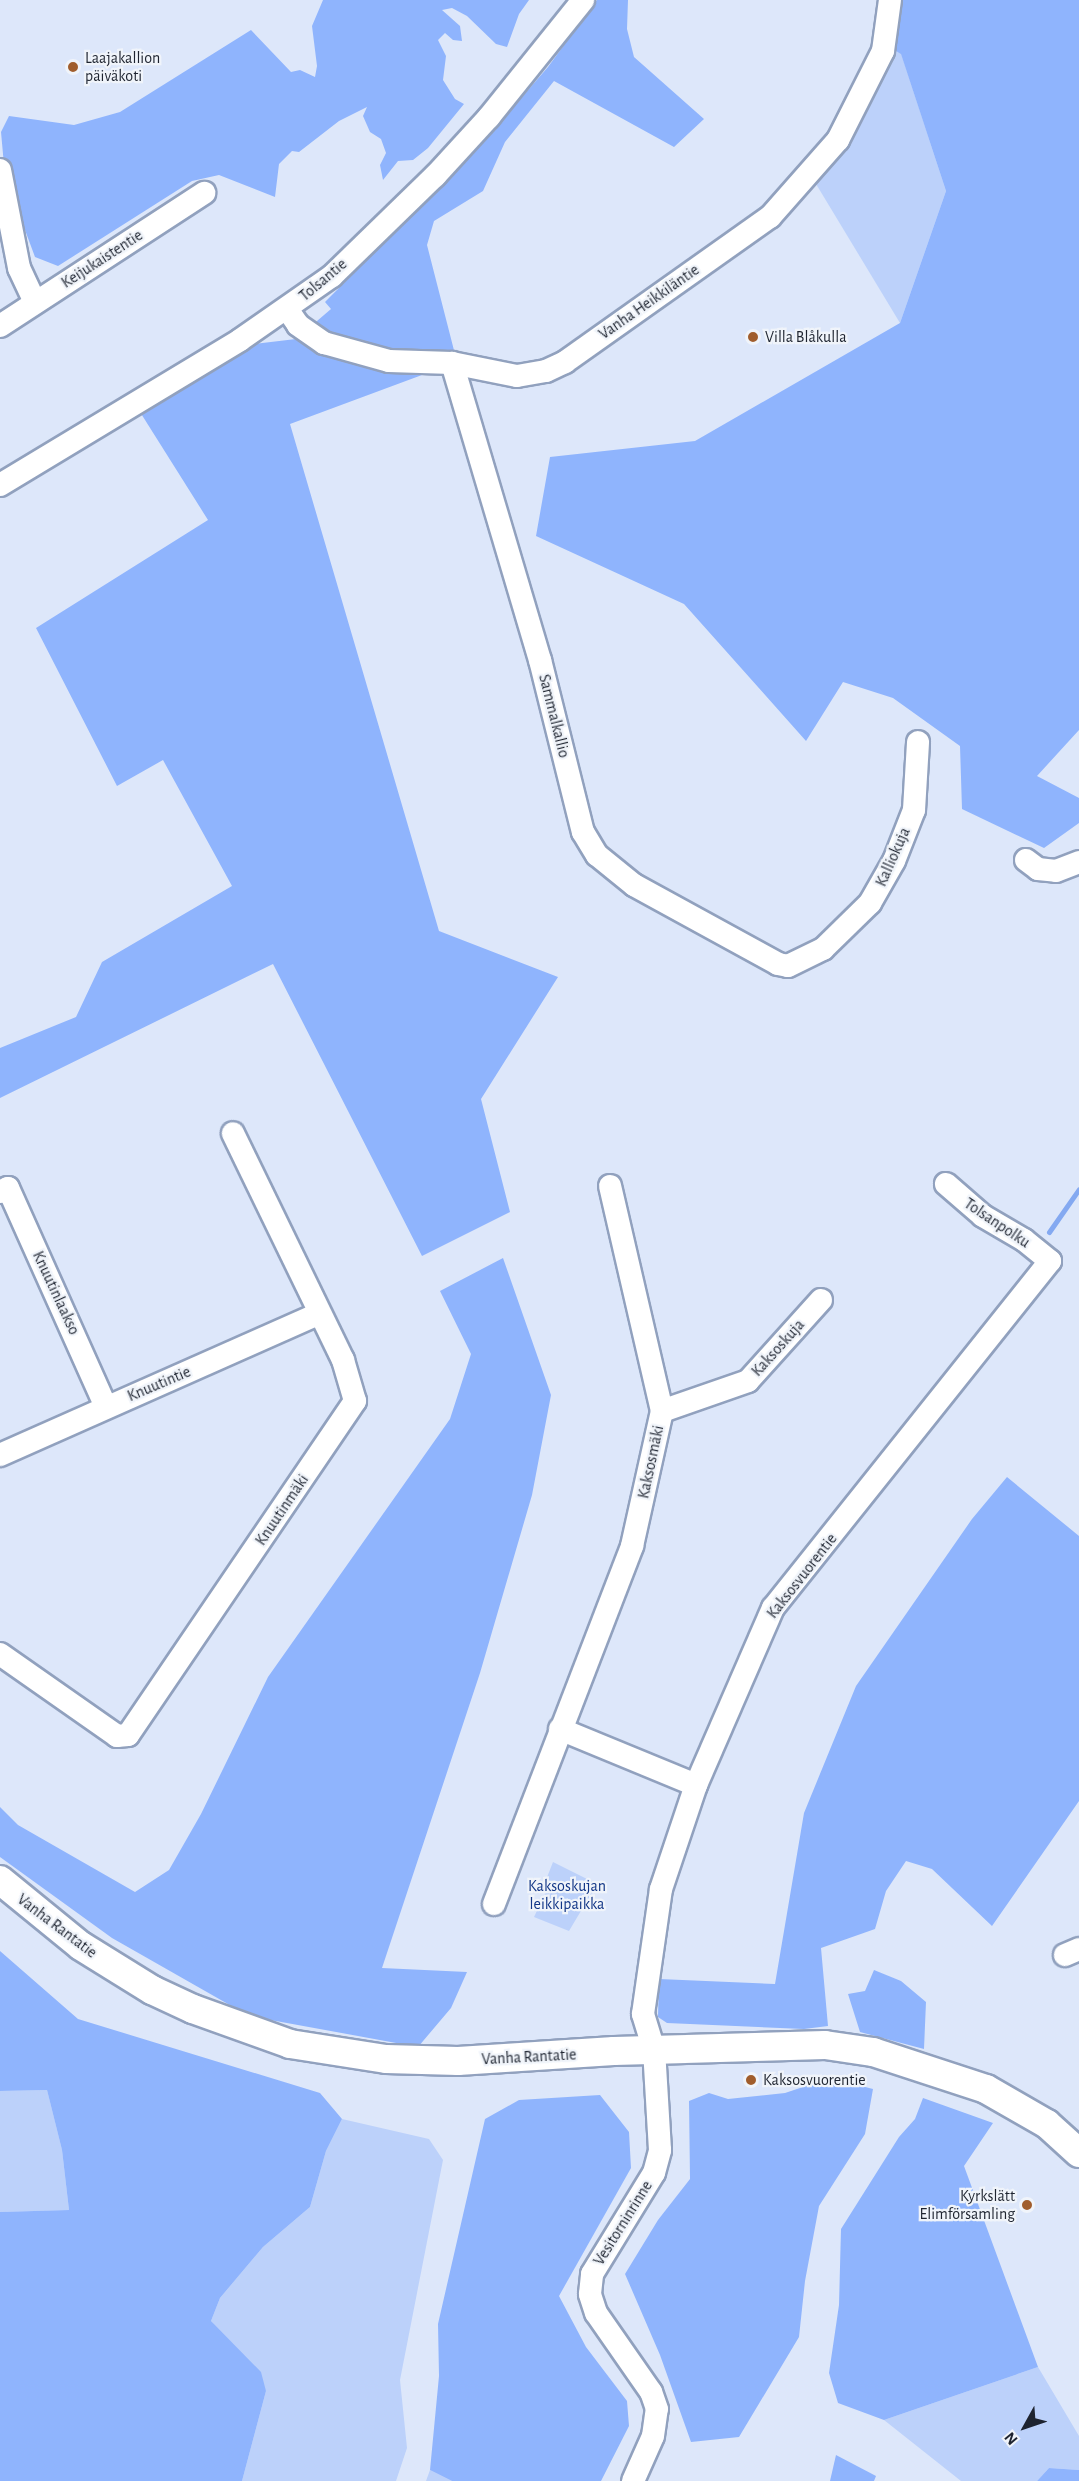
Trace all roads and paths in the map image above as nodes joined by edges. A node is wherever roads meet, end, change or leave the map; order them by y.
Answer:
1 (583, 0) edge
2 (890, 0) edge
3 (0, 170) edge
4 (204, 193) dead end
5 (34, 303) junction
6 (287, 309) junction
7 (0, 326) edge
8 (452, 363) junction
9 (0, 485) edge
10 (918, 742) dead end
11 (1026, 860) dead end
12 (1079, 862) edge
13 (788, 966) joint
14 (233, 1133) dead end
15 (946, 1184) dead end
16 (610, 1186) dead end
17 (0, 1192) edge
18 (1050, 1261) joint
19 (821, 1300) dead end
20 (318, 1314) junction
21 (106, 1407) junction
22 (662, 1411) junction
23 (0, 1455) edge
24 (0, 1654) edge
25 (560, 1729) junction
26 (696, 1785) junction
27 (3, 1890) edge
28 (494, 1904) dead end
29 (654, 2050) junction
30 (1079, 2153) edge
31 (633, 2481) edge

1 - 6 street, Tolsantie
2 - 8 street, Vanha Heikkiläntie
3 - 5 street
4 - 5 street, Keijukaistentie
5 - 7 street, Keijukaistentie
6 - 8 street, Vanha Heikkiläntie
6 - 9 street, Tolsantie
8 - 13 street, Sammalkallio
10 - 13 street, Kalliokuja
11 - 12 street
14 - 20 street, Knuutinmäki
15 - 18 street, Tolsanpolku
16 - 22 street, Kaksosmäki
17 - 21 street, Knuutinlaakso
18 - 26 street, Kaksosvuorentie
19 - 22 street, Kaksoskuja
20 - 21 street, Knuutintie
20 - 24 street, Knuutinmäki
21 - 23 street, Knuutintie
22 - 25 street, Kaksosmäki
25 - 26 street
25 - 28 street, Kaksosmäki
26 - 29 street, Kaksosvuorentie
27 - 29 main road, Vanha Rantatie
29 - 30 main road, Vanha Rantatie
29 - 31 street, Vesitorninrinne

